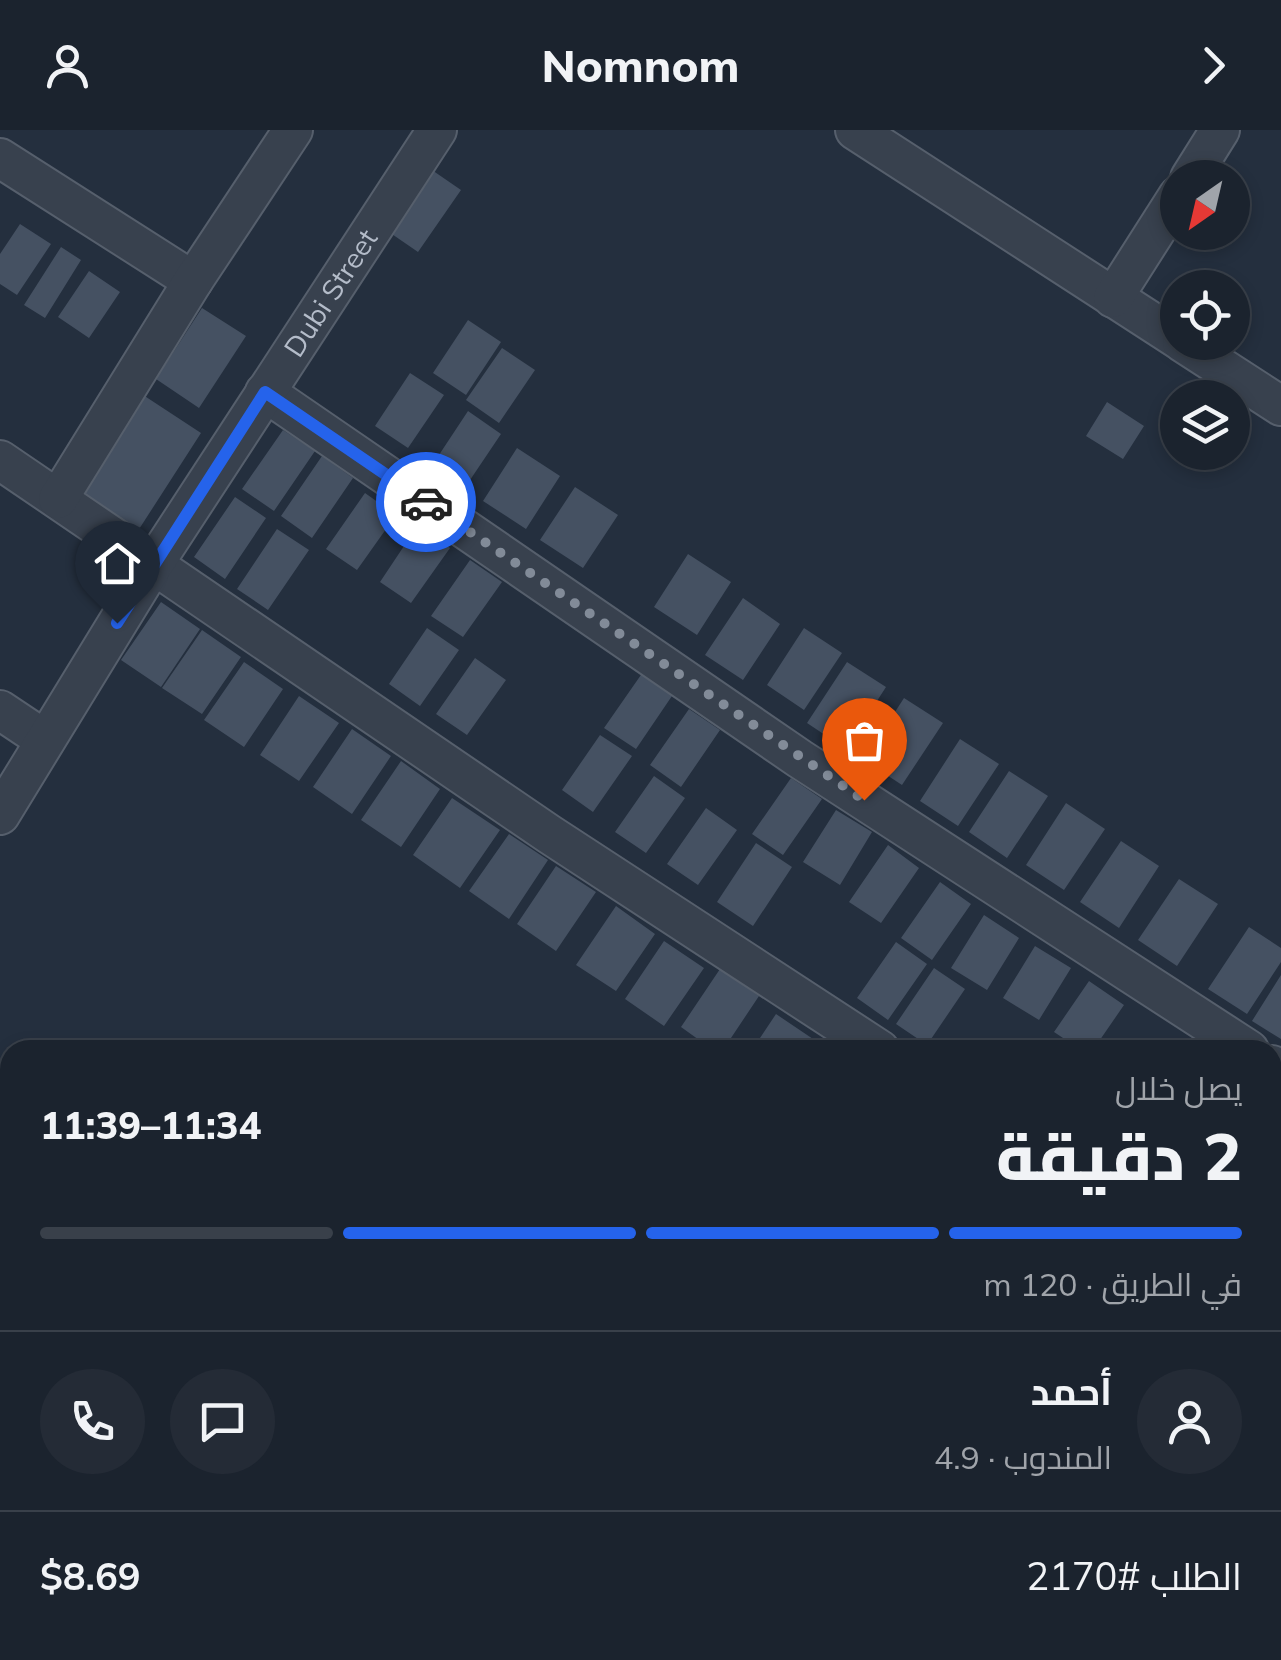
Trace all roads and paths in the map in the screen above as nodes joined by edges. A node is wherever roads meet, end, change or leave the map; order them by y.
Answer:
1 (293, 130) edge
2 (437, 130) edge
3 (855, 130) edge
4 (1220, 130) edge
5 (908, 144) edge
6 (0, 158) edge
7 (1201, 160) edge
8 (1160, 224) edge
9 (193, 281) junction
10 (1113, 298) junction
11 (1160, 328) edge
12 (1210, 360) edge
13 (265, 392) junction
14 (1281, 406) edge
15 (0, 460) edge
16 (58, 499) junction
17 (153, 564) junction
18 (0, 710) edge
19 (45, 740) junction
20 (0, 815) edge
21 (865, 1040) edge
22 (1234, 1040) edge

1 - 9 street
2 - 13 street, Dubi Street
3 - 5 street
4 - 7 street
5 - 10 street
6 - 9 street
8 - 10 street
9 - 16 street
10 - 11 street
12 - 14 street
13 - 17 street, Dubi Street
13 - 22 street
15 - 16 street
16 - 17 street
17 - 19 street, Dubi Street
17 - 21 street
18 - 19 street
19 - 20 street, Dubi Street

